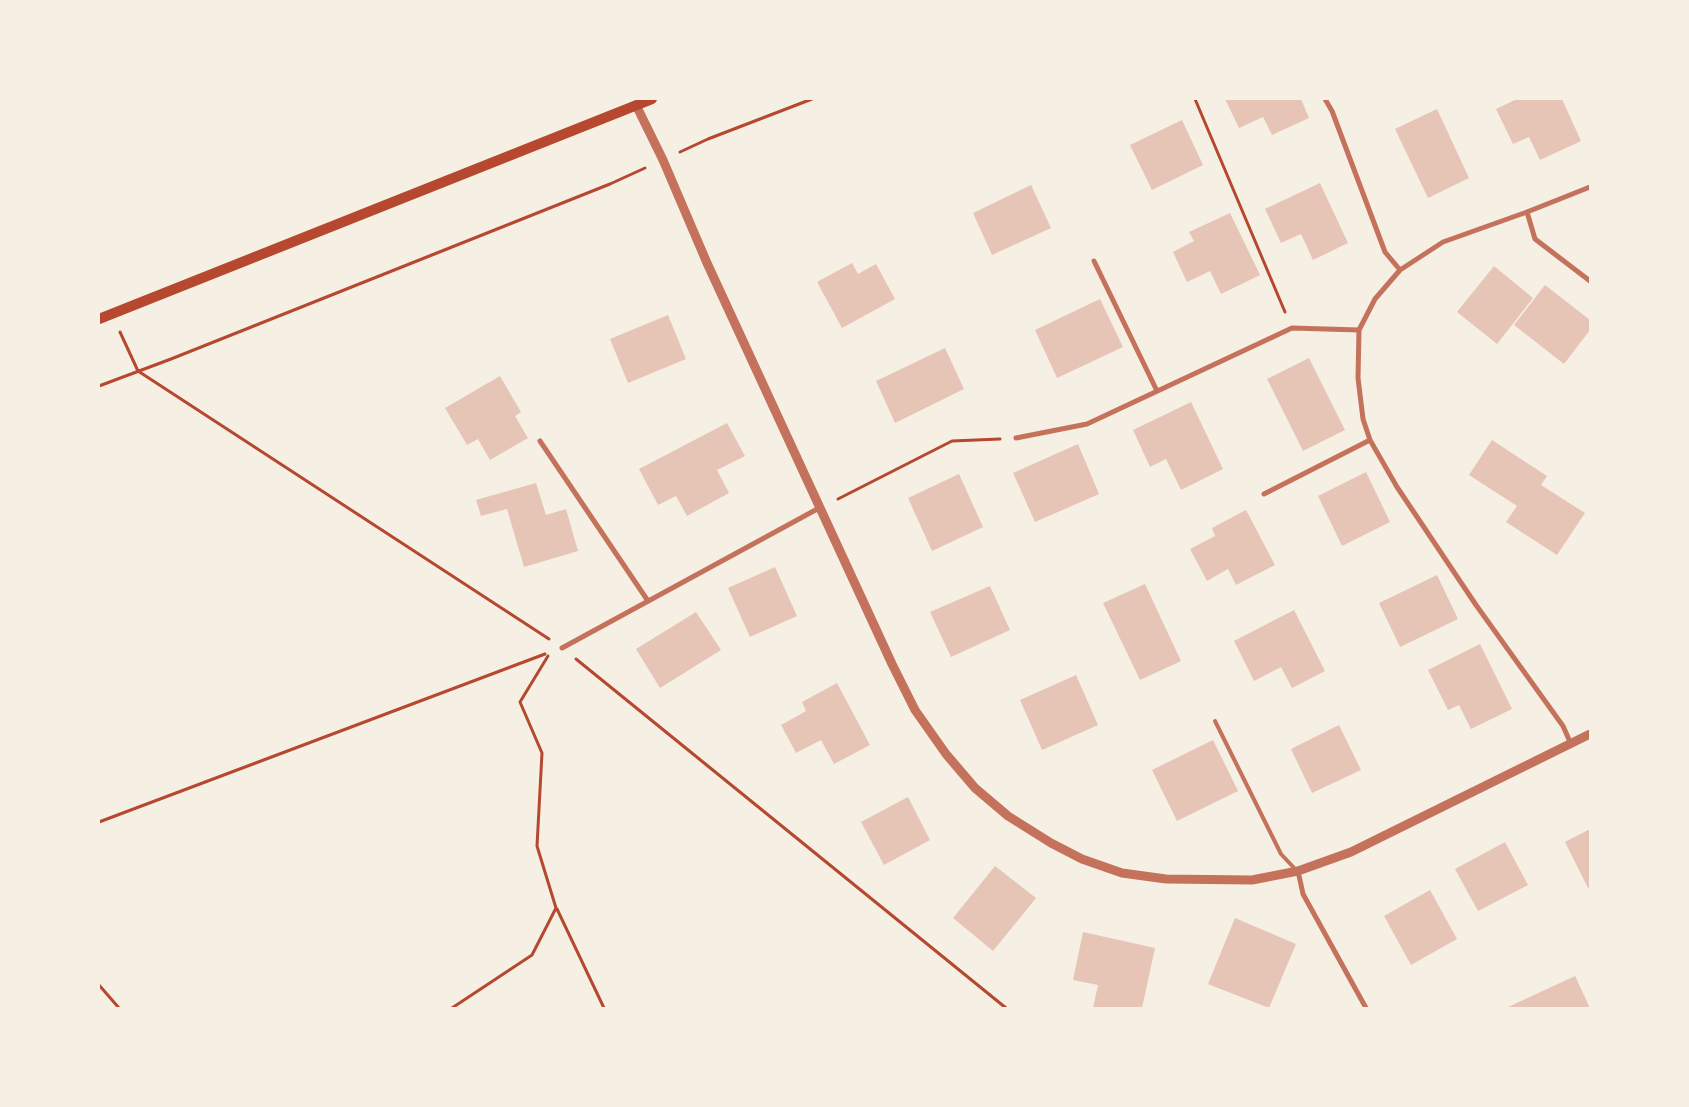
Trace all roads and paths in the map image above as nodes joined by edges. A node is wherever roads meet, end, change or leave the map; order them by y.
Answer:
1 (652, 99) edge
2 (812, 99) edge
3 (1195, 99) edge
4 (1325, 99) edge
5 (636, 105) junction
6 (663, 160) junction
7 (1590, 187) edge
8 (1527, 212) junction
9 (1094, 261) dead end
10 (1400, 270) junction
11 (1590, 282) edge
12 (99, 319) edge
13 (1292, 328) junction
14 (1359, 330) junction
15 (138, 371) junction
16 (99, 386) edge
17 (1157, 391) junction
18 (1016, 438) joint
19 (1370, 440) junction
20 (540, 441) dead end
21 (1264, 494) dead end
22 (821, 507) junction
23 (648, 601) junction
24 (562, 648) junction
25 (1215, 721) dead end
26 (1590, 734) edge
27 (1571, 744) junction
28 (99, 822) edge
29 (1298, 871) junction
30 (556, 908) junction
31 (99, 984) edge
32 (119, 1008) edge
33 (452, 1008) edge
34 (604, 1008) edge
35 (1006, 1008) edge
36 (1366, 1008) edge

1 - 5 main road
2 - 6 path
3 - 13 path
4 - 10 street
5 - 6 street
5 - 12 main road
6 - 15 path
6 - 22 street
7 - 8 street
8 - 10 street
8 - 11 street
9 - 17 street
10 - 14 street
13 - 14 street
13 - 17 street
14 - 19 street
15 - 16 path
15 - 24 path
17 - 18 street
18 - 22 path
19 - 21 street
19 - 27 street
20 - 23 street
22 - 23 street
22 - 29 street
23 - 24 street
24 - 35 path
25 - 29 lane
26 - 27 street
27 - 29 street
28 - 30 path
29 - 36 street
30 - 33 path
30 - 34 path
31 - 32 path

